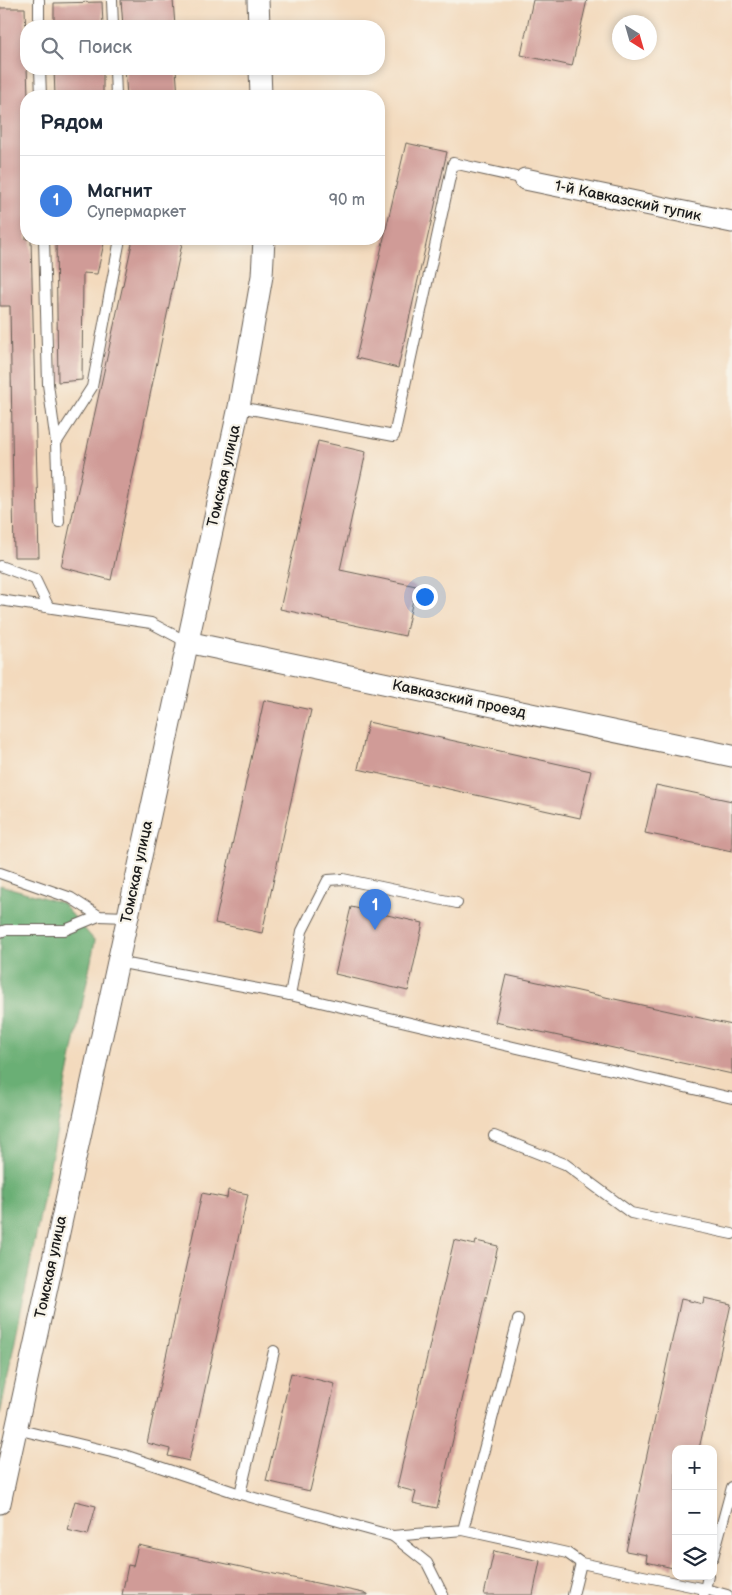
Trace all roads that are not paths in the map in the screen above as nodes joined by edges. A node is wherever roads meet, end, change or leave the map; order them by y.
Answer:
1 (39, 0) edge
2 (112, 0) edge
3 (258, 0) edge
4 (40, 20) edge
5 (113, 20) edge
6 (259, 20) edge
7 (40, 75) edge
8 (115, 75) edge
9 (260, 75) edge
10 (41, 90) edge
11 (116, 90) edge
12 (261, 90) edge
13 (525, 179) joint
14 (732, 222) edge
15 (44, 245) edge
16 (119, 245) edge
17 (264, 245) edge
18 (239, 407) junction
19 (56, 443) junction
20 (59, 522) dead end
21 (0, 566) edge
22 (0, 600) edge
23 (48, 606) junction
24 (187, 642) junction
25 (732, 756) edge
26 (0, 873) edge
27 (456, 903) dead end
28 (100, 916) junction
29 (127, 918) junction
30 (0, 932) edge
31 (117, 962) junction
32 (290, 995) junction
33 (732, 1098) edge
34 (494, 1136) dead end
35 (732, 1234) edge
36 (518, 1320) dead end
37 (274, 1350) dead end
38 (16, 1429) junction
39 (3, 1479) edge
40 (732, 1487) edge
41 (240, 1494) junction
42 (0, 1503) edge
43 (463, 1530) junction
44 (393, 1536) junction
45 (717, 1542) edge
46 (581, 1563) junction
47 (704, 1592) edge
48 (443, 1595) edge
49 (573, 1595) edge
50 (728, 1595) edge

1 - 4 lane
2 - 5 lane
3 - 6 street
7 - 10 lane
8 - 11 lane
9 - 12 street
13 - 14 street, 1-й Кавказский тупик
13 - 18 lane
15 - 19 lane
16 - 19 lane
17 - 18 street, Томская улица
18 - 24 street, Томская улица
19 - 20 lane
21 - 23 lane
22 - 23 lane
23 - 24 lane
24 - 25 street, Кавказский проезд
24 - 29 street, Томская улица
26 - 28 lane
27 - 32 lane
28 - 29 lane
28 - 30 lane
29 - 31 street, Томская улица
31 - 32 lane
31 - 38 street, Томская улица
32 - 33 lane
34 - 35 lane
36 - 43 lane
37 - 41 lane
38 - 39 street, Томская улица
38 - 41 lane
39 - 42 street, Томская улица
40 - 45 lane
41 - 44 lane
43 - 44 lane
43 - 46 lane
44 - 48 lane
46 - 47 lane
46 - 49 lane
47 - 50 lane

